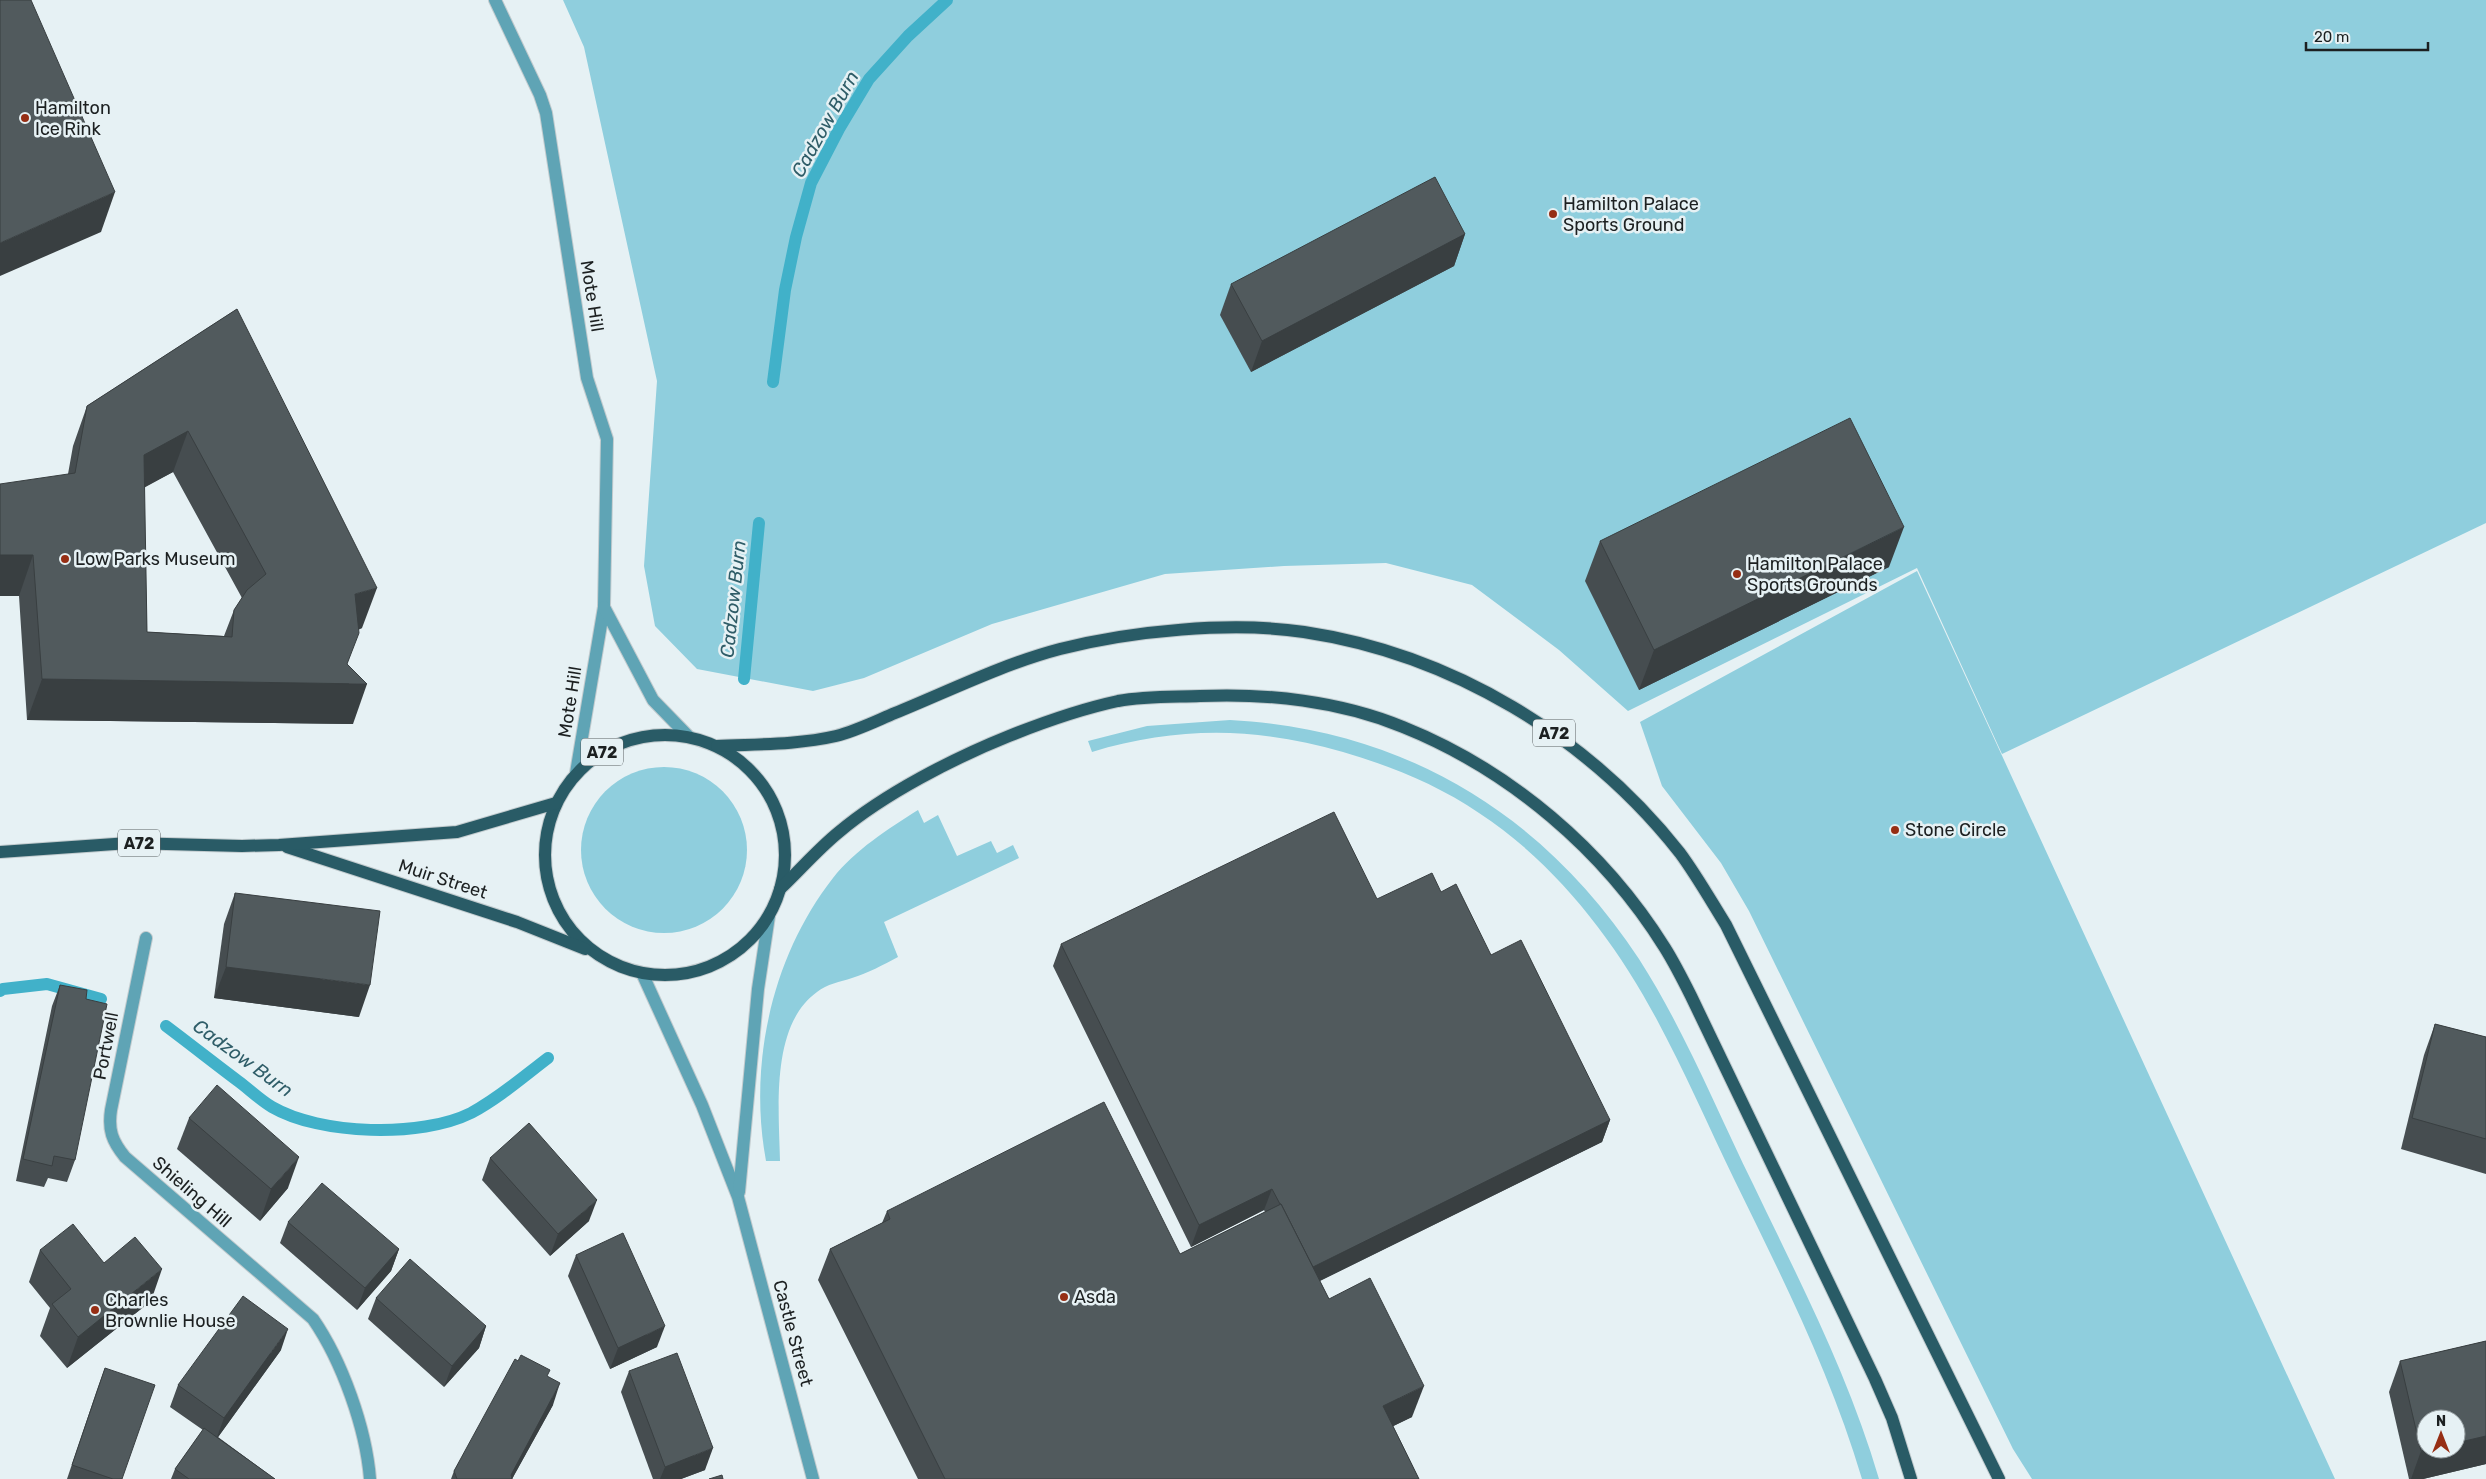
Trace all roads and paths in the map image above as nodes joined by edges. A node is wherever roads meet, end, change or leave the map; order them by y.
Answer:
1 (495, 0) edge
2 (604, 606) junction
3 (689, 737) junction
4 (717, 746) junction
5 (576, 773) junction
6 (556, 803) junction
7 (279, 845) junction
8 (0, 852) edge
9 (780, 889) junction
10 (769, 916) junction
11 (146, 938) dead end
12 (594, 952) junction
13 (642, 973) junction
14 (125, 1157) joint
15 (738, 1197) junction
16 (370, 1479) edge
17 (813, 1479) edge
18 (1911, 1479) edge
19 (1999, 1479) edge

1 - 2 street, Mote Hill
2 - 3 street, Mote Hill
2 - 5 street, Mote Hill
3 - 4 main road, A72
3 - 5 main road, A72
4 - 9 main road, A72
4 - 19 main road, A72
5 - 6 main road, A72
6 - 7 main road, Muir Street / A72
6 - 12 main road, A72
7 - 8 main road, Muir Street / A72
7 - 12 main road, Muir Street / A72
9 - 10 main road, A72
9 - 18 main road, A72
10 - 13 main road, A72
10 - 15 street, Castle Street
11 - 14 street, Portwell
12 - 13 main road, A72
13 - 15 street, Castle Street
14 - 16 street, Shieling Hill
15 - 17 street, Castle Street

